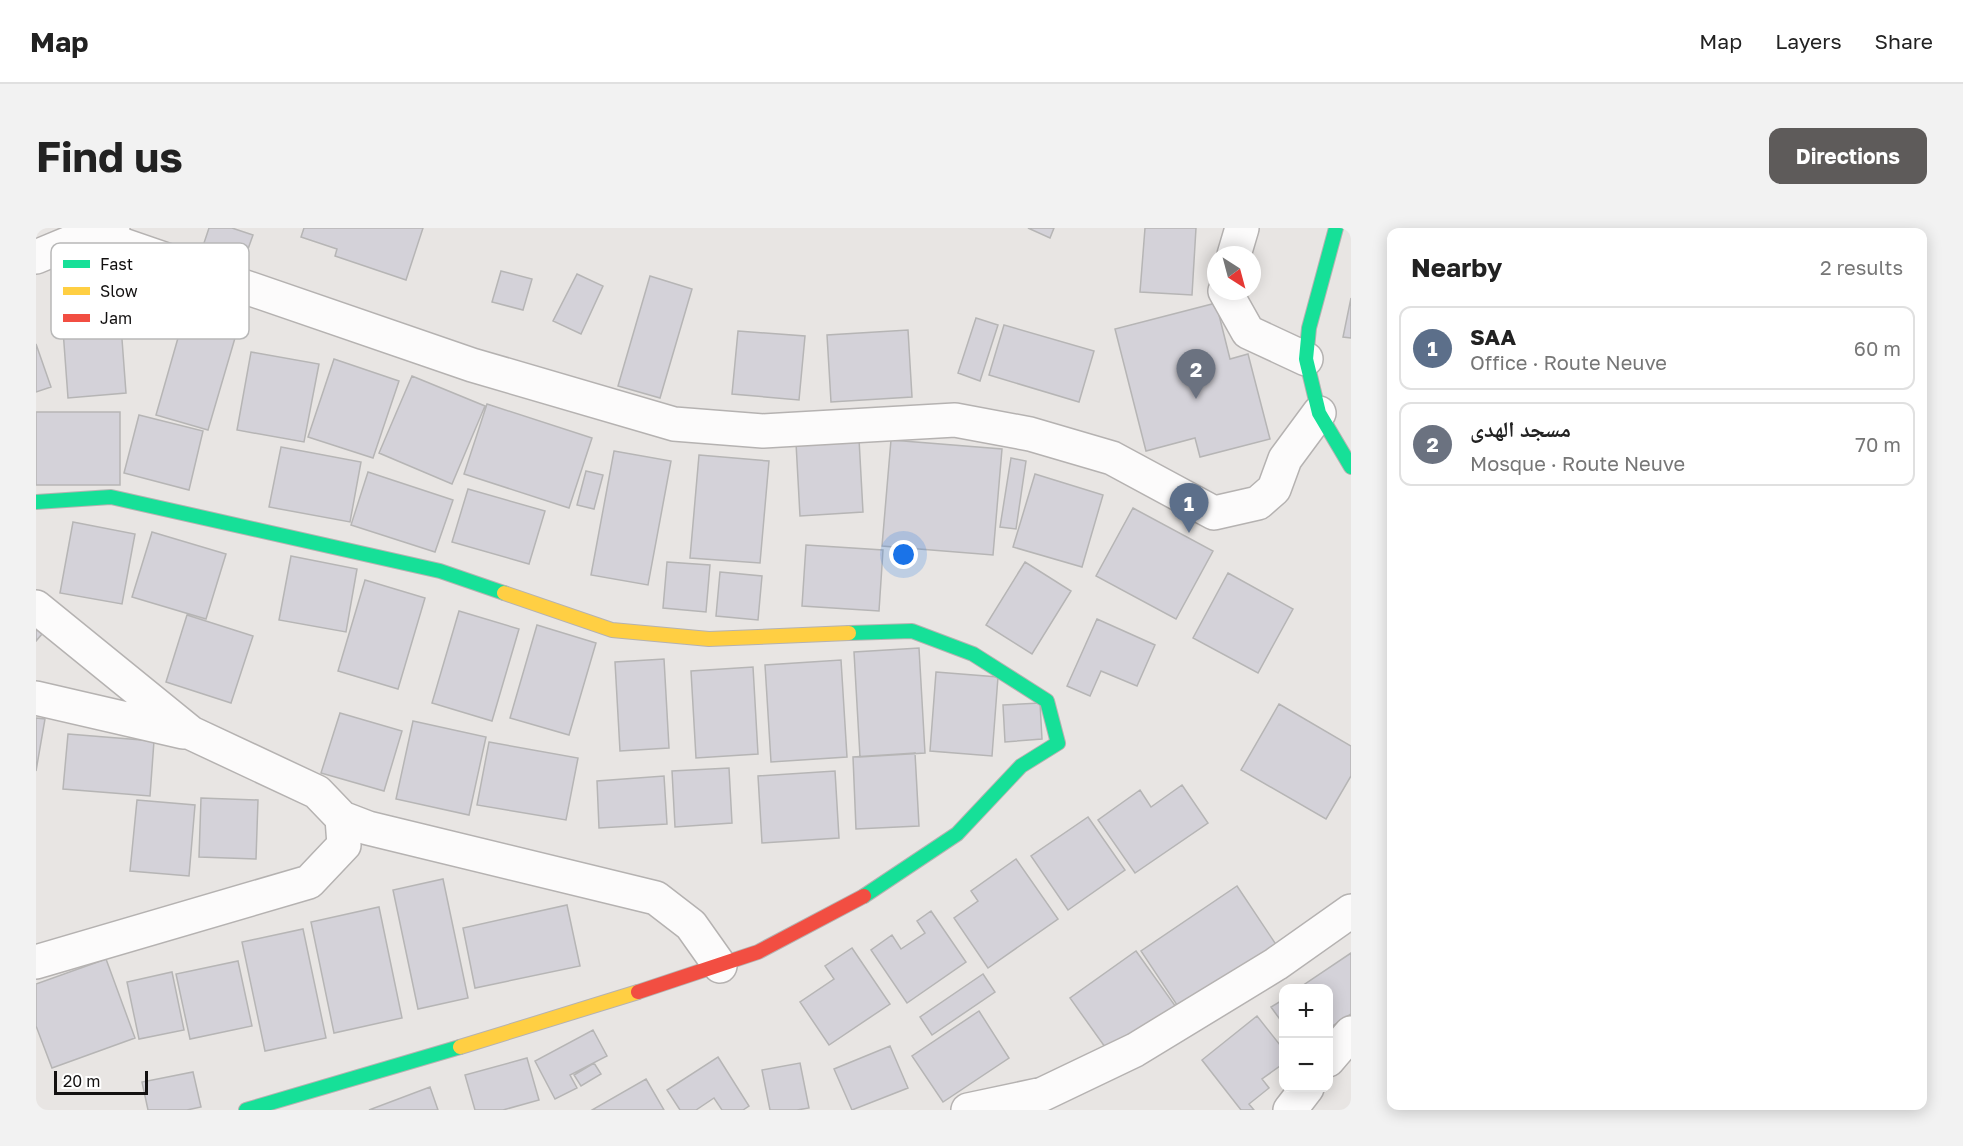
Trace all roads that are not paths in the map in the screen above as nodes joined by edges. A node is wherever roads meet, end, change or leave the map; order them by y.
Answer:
1 (129, 228) edge
2 (1242, 228) edge
3 (1336, 228) edge
4 (91, 234) junction
5 (69, 243) edge
6 (117, 243) edge
7 (1236, 246) edge
8 (51, 251) edge
9 (36, 257) edge
10 (249, 288) edge
11 (1230, 300) edge
12 (1306, 358) junction
13 (1318, 413) junction
14 (1351, 467) edge
15 (36, 502) edge
16 (36, 607) edge
17 (36, 698) edge
18 (191, 734) junction
19 (351, 830) junction
20 (1351, 911) edge
21 (36, 962) edge
22 (720, 966) junction
23 (1351, 1033) edge
24 (1333, 1055) edge
25 (1304, 1092) edge
26 (246, 1110) edge
27 (968, 1110) edge
28 (1290, 1110) edge

1 - 4 street
2 - 7 street
3 - 12 street
4 - 5 street
4 - 6 street
8 - 9 street
10 - 13 street
11 - 12 street
12 - 13 street
13 - 14 street
15 - 22 street
16 - 18 street
17 - 18 street
18 - 19 street
19 - 21 street
19 - 22 street
20 - 27 street
22 - 26 street
23 - 24 street
25 - 28 street

